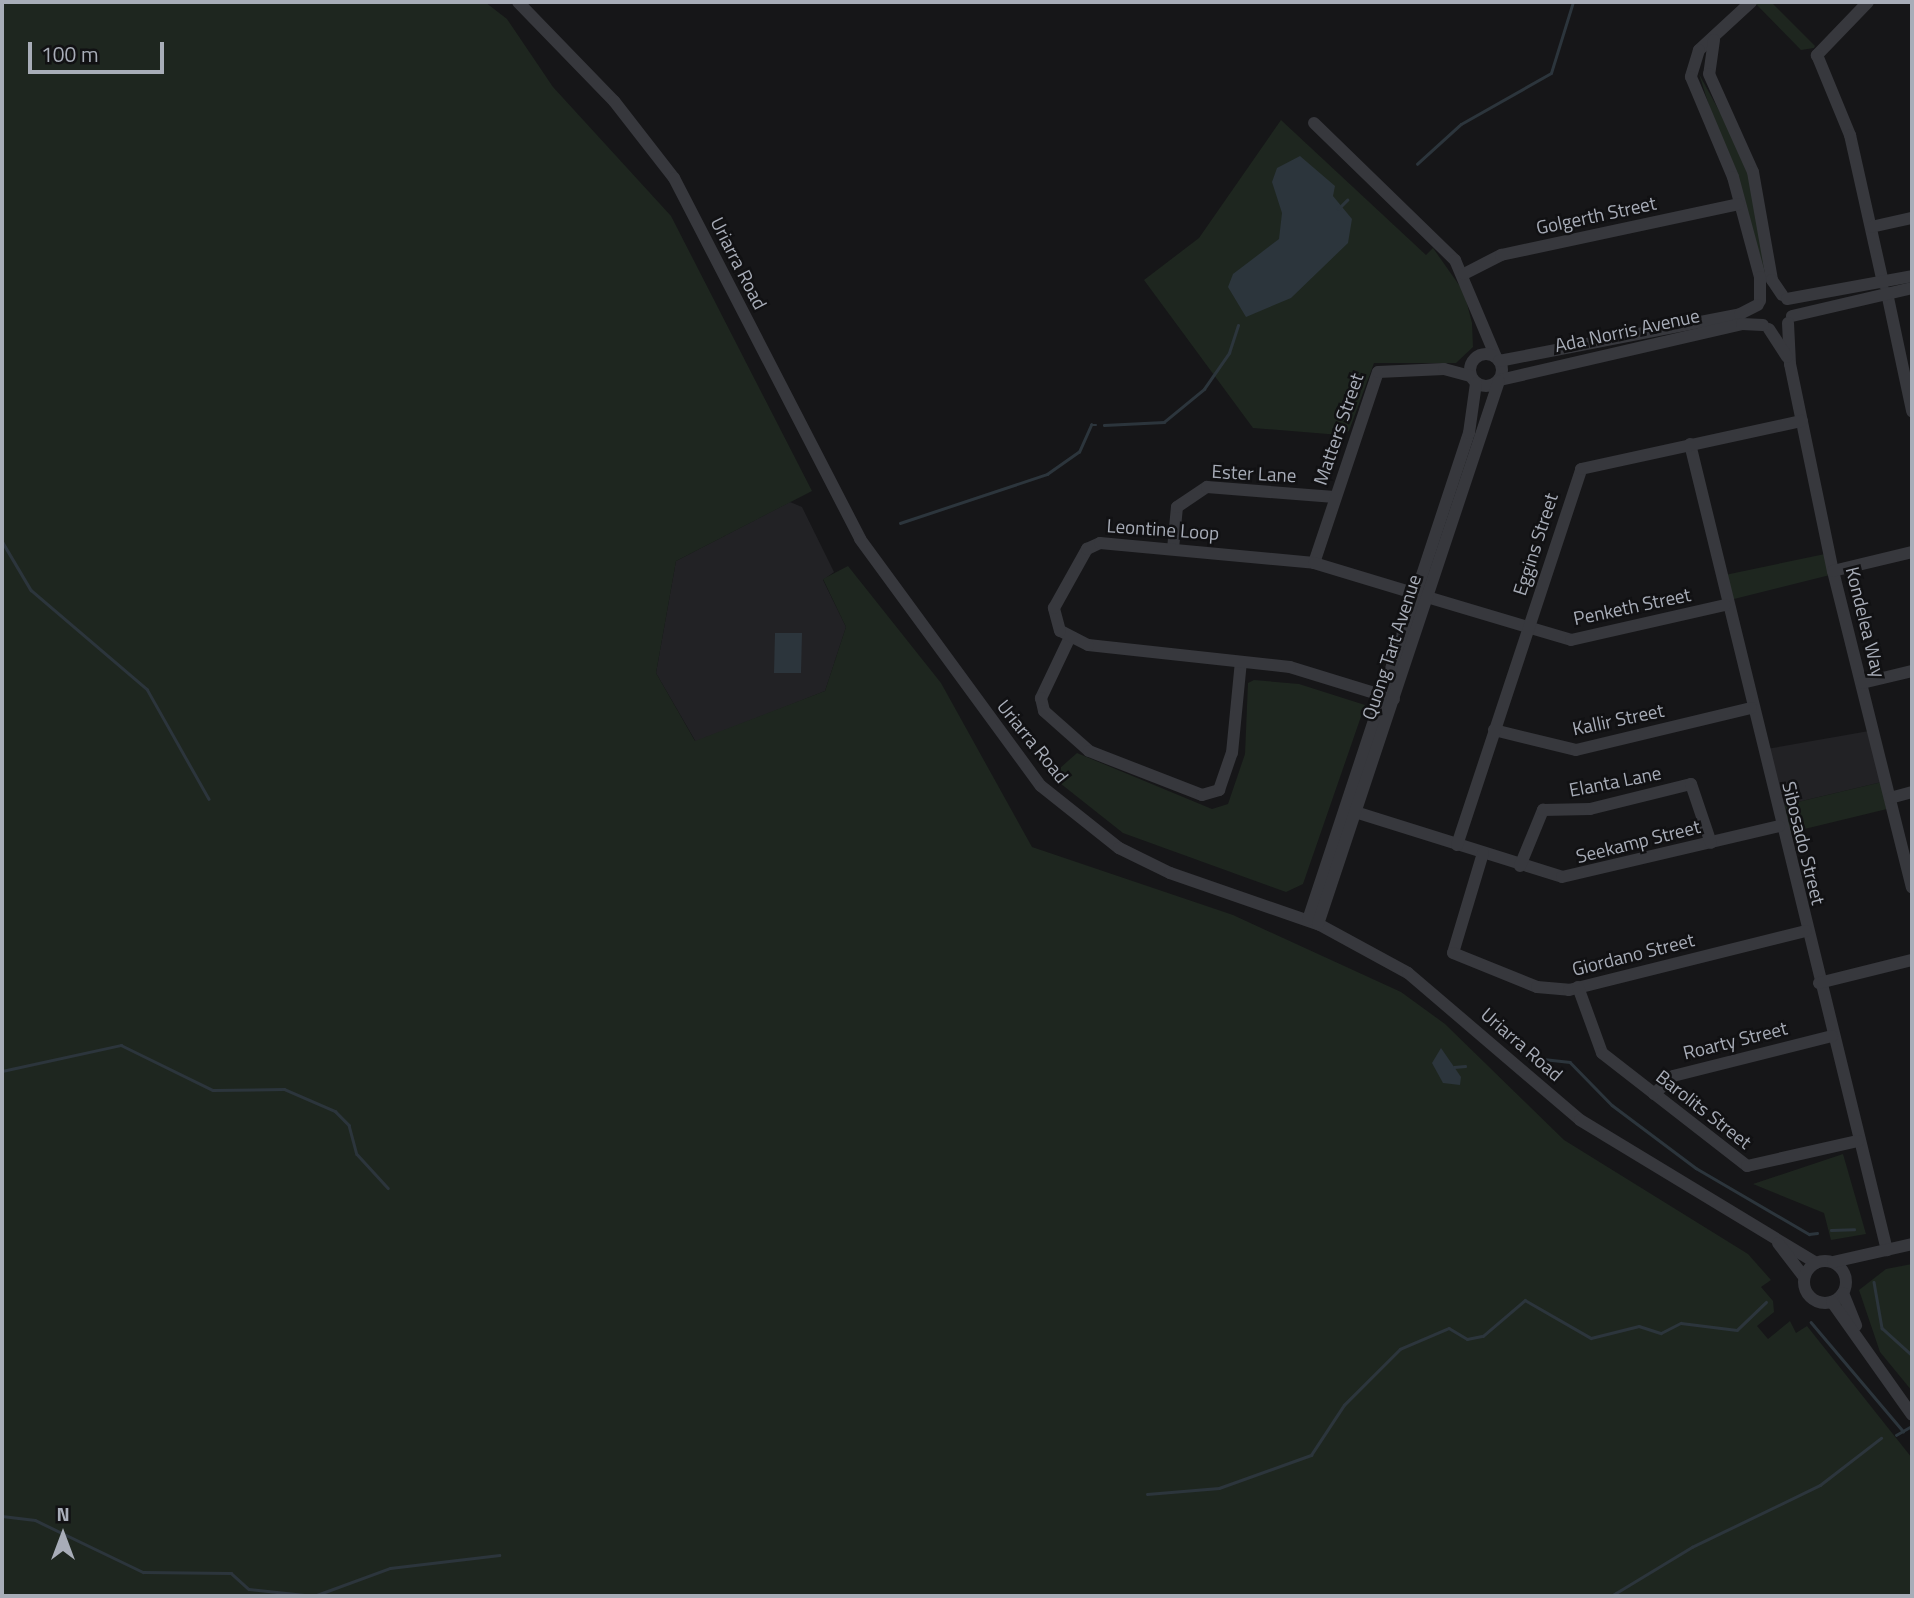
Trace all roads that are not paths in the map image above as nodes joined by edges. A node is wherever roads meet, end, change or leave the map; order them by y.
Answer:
1 (518, 2) edge
2 (1751, 2) edge
3 (1868, 2) edge
4 (1716, 37) junction
5 (1709, 74) junction
6 (1691, 77) junction
7 (1314, 123) dead end
8 (1740, 204) junction
9 (1912, 218) edge
10 (1871, 227) junction
11 (1464, 274) junction
12 (1912, 276) edge
13 (1885, 288) junction
14 (1912, 288) edge
15 (1785, 297) junction
16 (1759, 303) junction
17 (1790, 320) junction
18 (1482, 325) junction
19 (1766, 327) junction
20 (1474, 359) junction
21 (1498, 359) junction
22 (1790, 364) junction
23 (1444, 369) junction
24 (1473, 380) junction
25 (1499, 380) junction
26 (1912, 411) edge
27 (1802, 421) junction
28 (1690, 444) junction
29 (1335, 498) junction
30 (1173, 549) junction
31 (1912, 552) edge
32 (1314, 563) junction
33 (1833, 571) junction
34 (1422, 596) junction
35 (1725, 606) junction
36 (1527, 630) junction
37 (1070, 637) junction
38 (1241, 662) junction
39 (1912, 671) edge
40 (1862, 684) junction
41 (1389, 697) junction
42 (1751, 708) junction
43 (1494, 730) junction
44 (1912, 792) edge
45 (1890, 798) junction
46 (1352, 811) junction
47 (1779, 826) junction
48 (1711, 843) junction
49 (1457, 845) junction
50 (1483, 853) junction
51 (1520, 866) junction
52 (1912, 887) edge
53 (1313, 922) junction
54 (1806, 930) junction
55 (1912, 960) edge
56 (1819, 983) junction
57 (1578, 987) junction
58 (1832, 1036) junction
59 (1654, 1094) junction
60 (1858, 1141) junction
61 (1773, 1238) junction
62 (1912, 1244) edge
63 (1882, 1252) junction
64 (1833, 1262) junction
65 (1816, 1263) junction
66 (1846, 1276) junction
67 (1804, 1278) junction
68 (1843, 1293) junction
69 (1832, 1302) junction
70 (1860, 1336) junction
71 (1912, 1415) edge

1 - 53 street, Uriarra Road
2 - 4 street
3 - 10 street
4 - 5 street
4 - 6 street
5 - 6 street
5 - 15 street, Kondelea Way
6 - 8 street, Kondelea Way
7 - 11 street
8 - 11 street, Golgerth Street
8 - 16 street, Kondelea Way
9 - 10 street
10 - 13 street
11 - 18 street
12 - 13 street
13 - 14 street
13 - 15 street
13 - 17 street
13 - 26 street
15 - 16 street, Ada Norris Avenue
15 - 17 street, Kondelea Way
16 - 19 street, Kondelea Way
16 - 21 street, Ada Norris Avenue
17 - 19 street, Ada Norris Avenue
17 - 22 street, Kondelea Way
18 - 20 street
18 - 21 street
19 - 22 street, Kondelea Way
19 - 25 street, Ada Norris Avenue
20 - 21 street, Ada Norris Avenue
20 - 23 street, Matters Street
20 - 24 street, Quong Tart Avenue
21 - 25 street
22 - 27 street, Kondelea Way
23 - 24 street, Matters Street
23 - 29 street, Matters Street
24 - 25 street, Ada Norris Avenue
24 - 34 street, Quong Tart Avenue
25 - 34 street, Quong Tart Avenue
27 - 28 street, Eggins Street
27 - 33 street, Kondelea Way
28 - 35 street, Sibosado Street
28 - 36 street, Eggins Street
29 - 30 street, Ester Lane
29 - 32 street, Matters Street
30 - 32 street, Leontine Loop
30 - 37 street, Leontine Loop
31 - 33 street
32 - 34 street, Leontine Loop
33 - 40 street, Kondelea Way
34 - 36 street, Penketh Street
34 - 41 street, Quong Tart Avenue
35 - 36 street, Penketh Street
35 - 42 street, Sibosado Street
36 - 43 street, Eggins Street
37 - 38 street
37 - 38 street
38 - 41 street
39 - 40 street
40 - 45 street, Kondelea Way
41 - 46 street, Quong Tart Avenue
42 - 43 street, Kallir Street
42 - 47 street, Sibosado Street
43 - 49 street, Eggins Street
44 - 45 street
45 - 52 street, Kondelea Way
46 - 49 street, Seekamp Street
46 - 53 street, Quong Tart Avenue
47 - 48 street, Seekamp Street
47 - 54 street, Sibosado Street
48 - 51 street, Seekamp Street
48 - 51 street, Elanta Lane
49 - 50 street, Seekamp Street
50 - 51 street, Seekamp Street
50 - 57 street, Giordano Street
53 - 61 street, Uriarra Road
54 - 56 street, Sibosado Street
54 - 57 street, Giordano Street
55 - 56 street
56 - 58 street, Sibosado Street
57 - 59 street, Barolits Street
58 - 59 street, Roarty Street
58 - 60 street, Sibosado Street
59 - 60 street, Barolits Street
60 - 63 street, Sibosado Street
61 - 65 street, Uriarra Road
61 - 67 street, Uriarra Road
62 - 63 street
63 - 64 street
63 - 66 street
64 - 65 street
64 - 66 street
65 - 67 street
66 - 68 street
67 - 69 street
68 - 69 street
68 - 70 street
69 - 70 street
70 - 71 street

